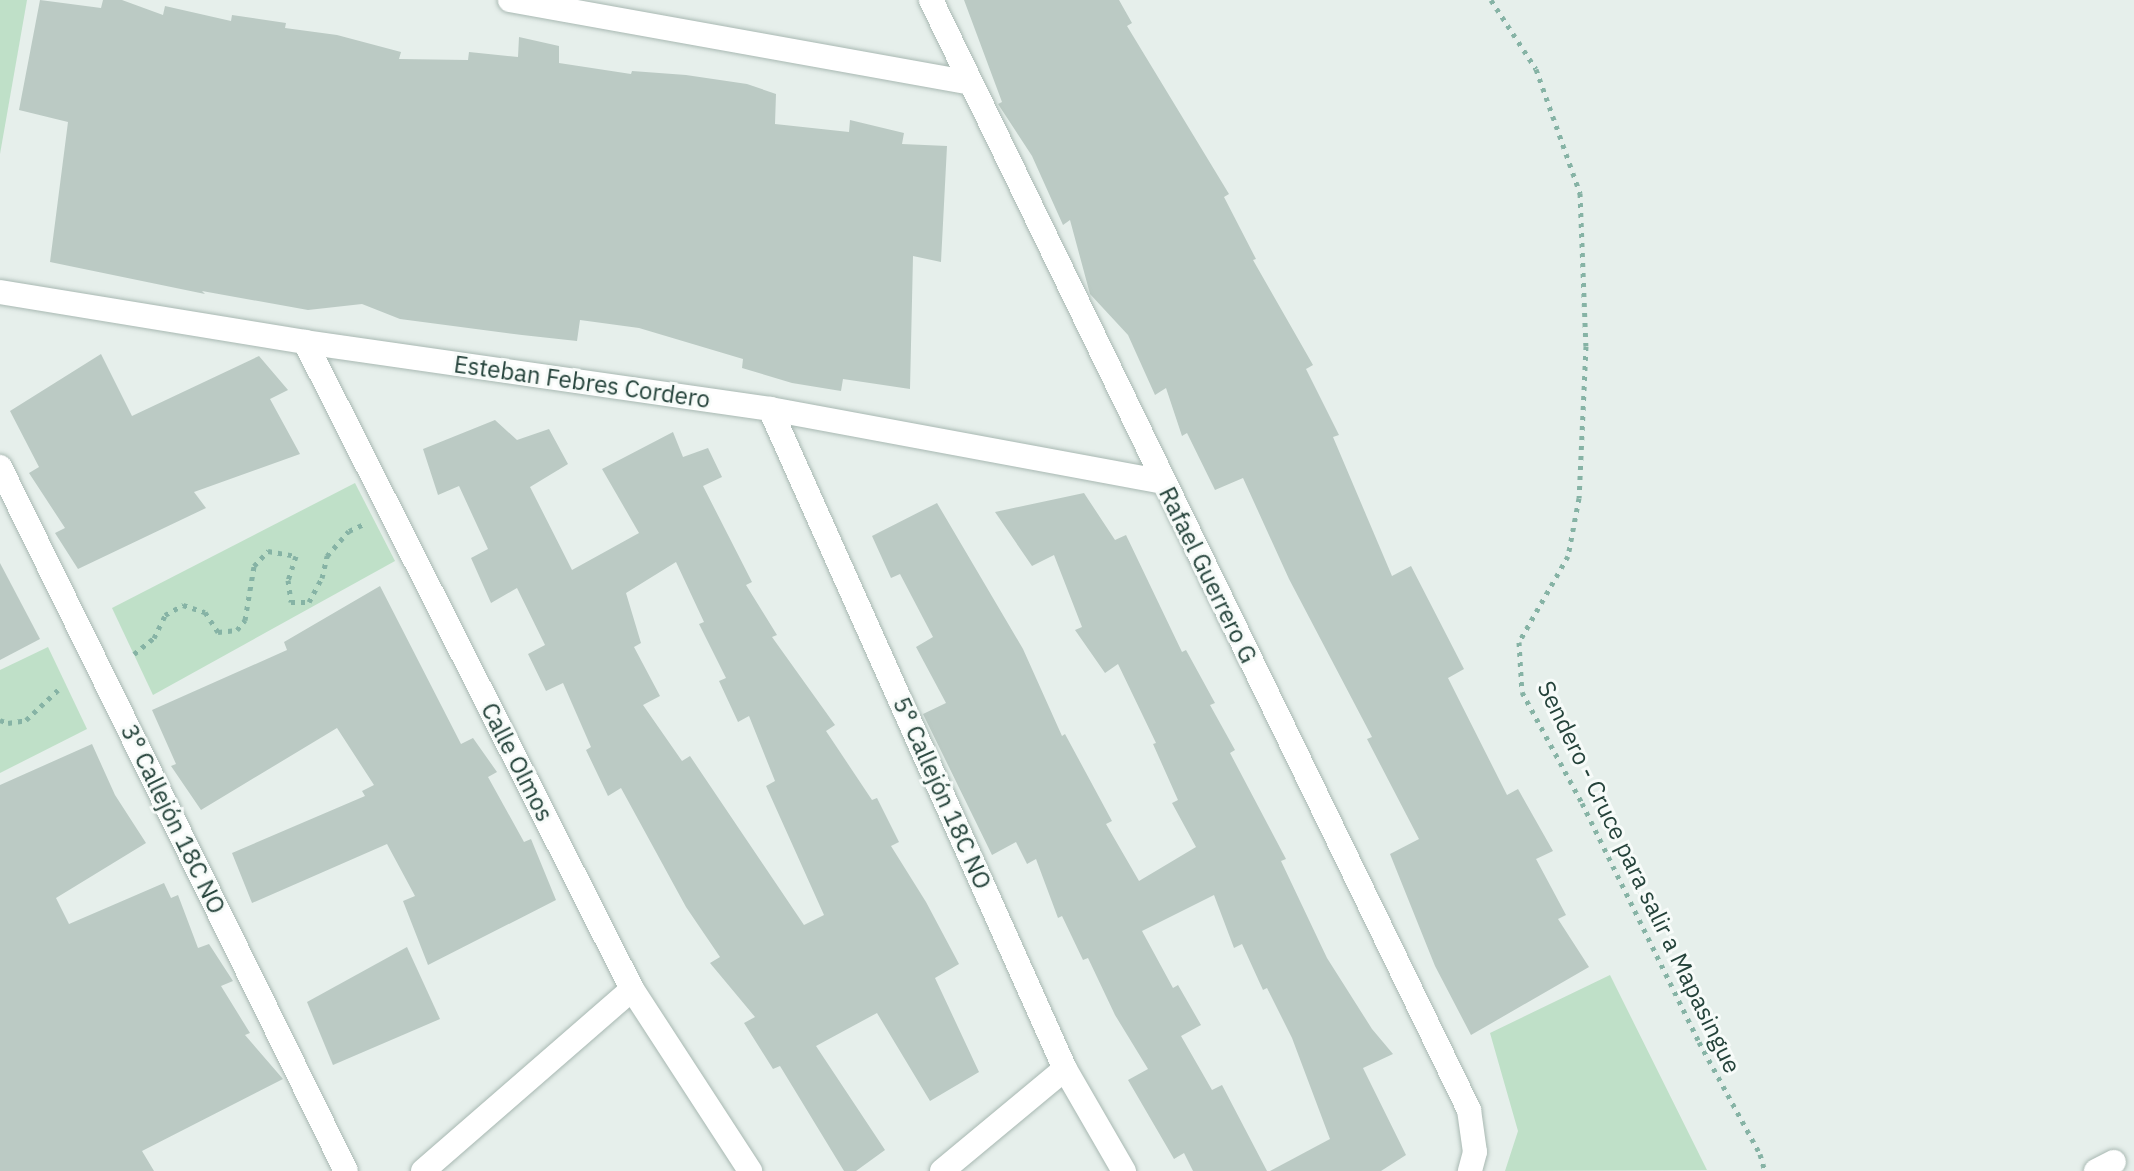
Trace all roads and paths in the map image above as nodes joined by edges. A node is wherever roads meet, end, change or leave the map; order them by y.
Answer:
1 (510, 0) edge
2 (931, 0) edge
3 (1491, 0) edge
4 (967, 82) junction
5 (0, 292) edge
6 (305, 342) junction
7 (770, 409) junction
8 (0, 467) edge
9 (1162, 482) junction
10 (374, 520) dead end
11 (134, 654) dead end
12 (58, 690) dead end
13 (0, 720) edge
14 (632, 989) junction
15 (1065, 1069) junction
16 (1473, 1162) edge
17 (346, 1171) edge
18 (423, 1171) edge
19 (750, 1171) edge
20 (942, 1171) edge
21 (1124, 1171) edge
22 (1765, 1171) edge

1 - 4 street
2 - 4 street, Rafael Guerrero G
3 - 22 path, Sendero - Cruce para salir a Mapasingue
4 - 9 street, Rafael Guerrero G
5 - 6 street, Esteban Febres Cordero
6 - 7 street, Esteban Febres Cordero
6 - 14 street, Calle Olmos
7 - 9 street, Esteban Febres Cordero
7 - 15 street, 5° Callejón 18C NO
8 - 17 street, 3° Callejón 18C NO
9 - 16 street, Rafael Guerrero G
10 - 11 path
12 - 13 path
14 - 18 street
14 - 19 street, Calle Olmos
15 - 20 street
15 - 21 street, 5° Callejón 18C NO

